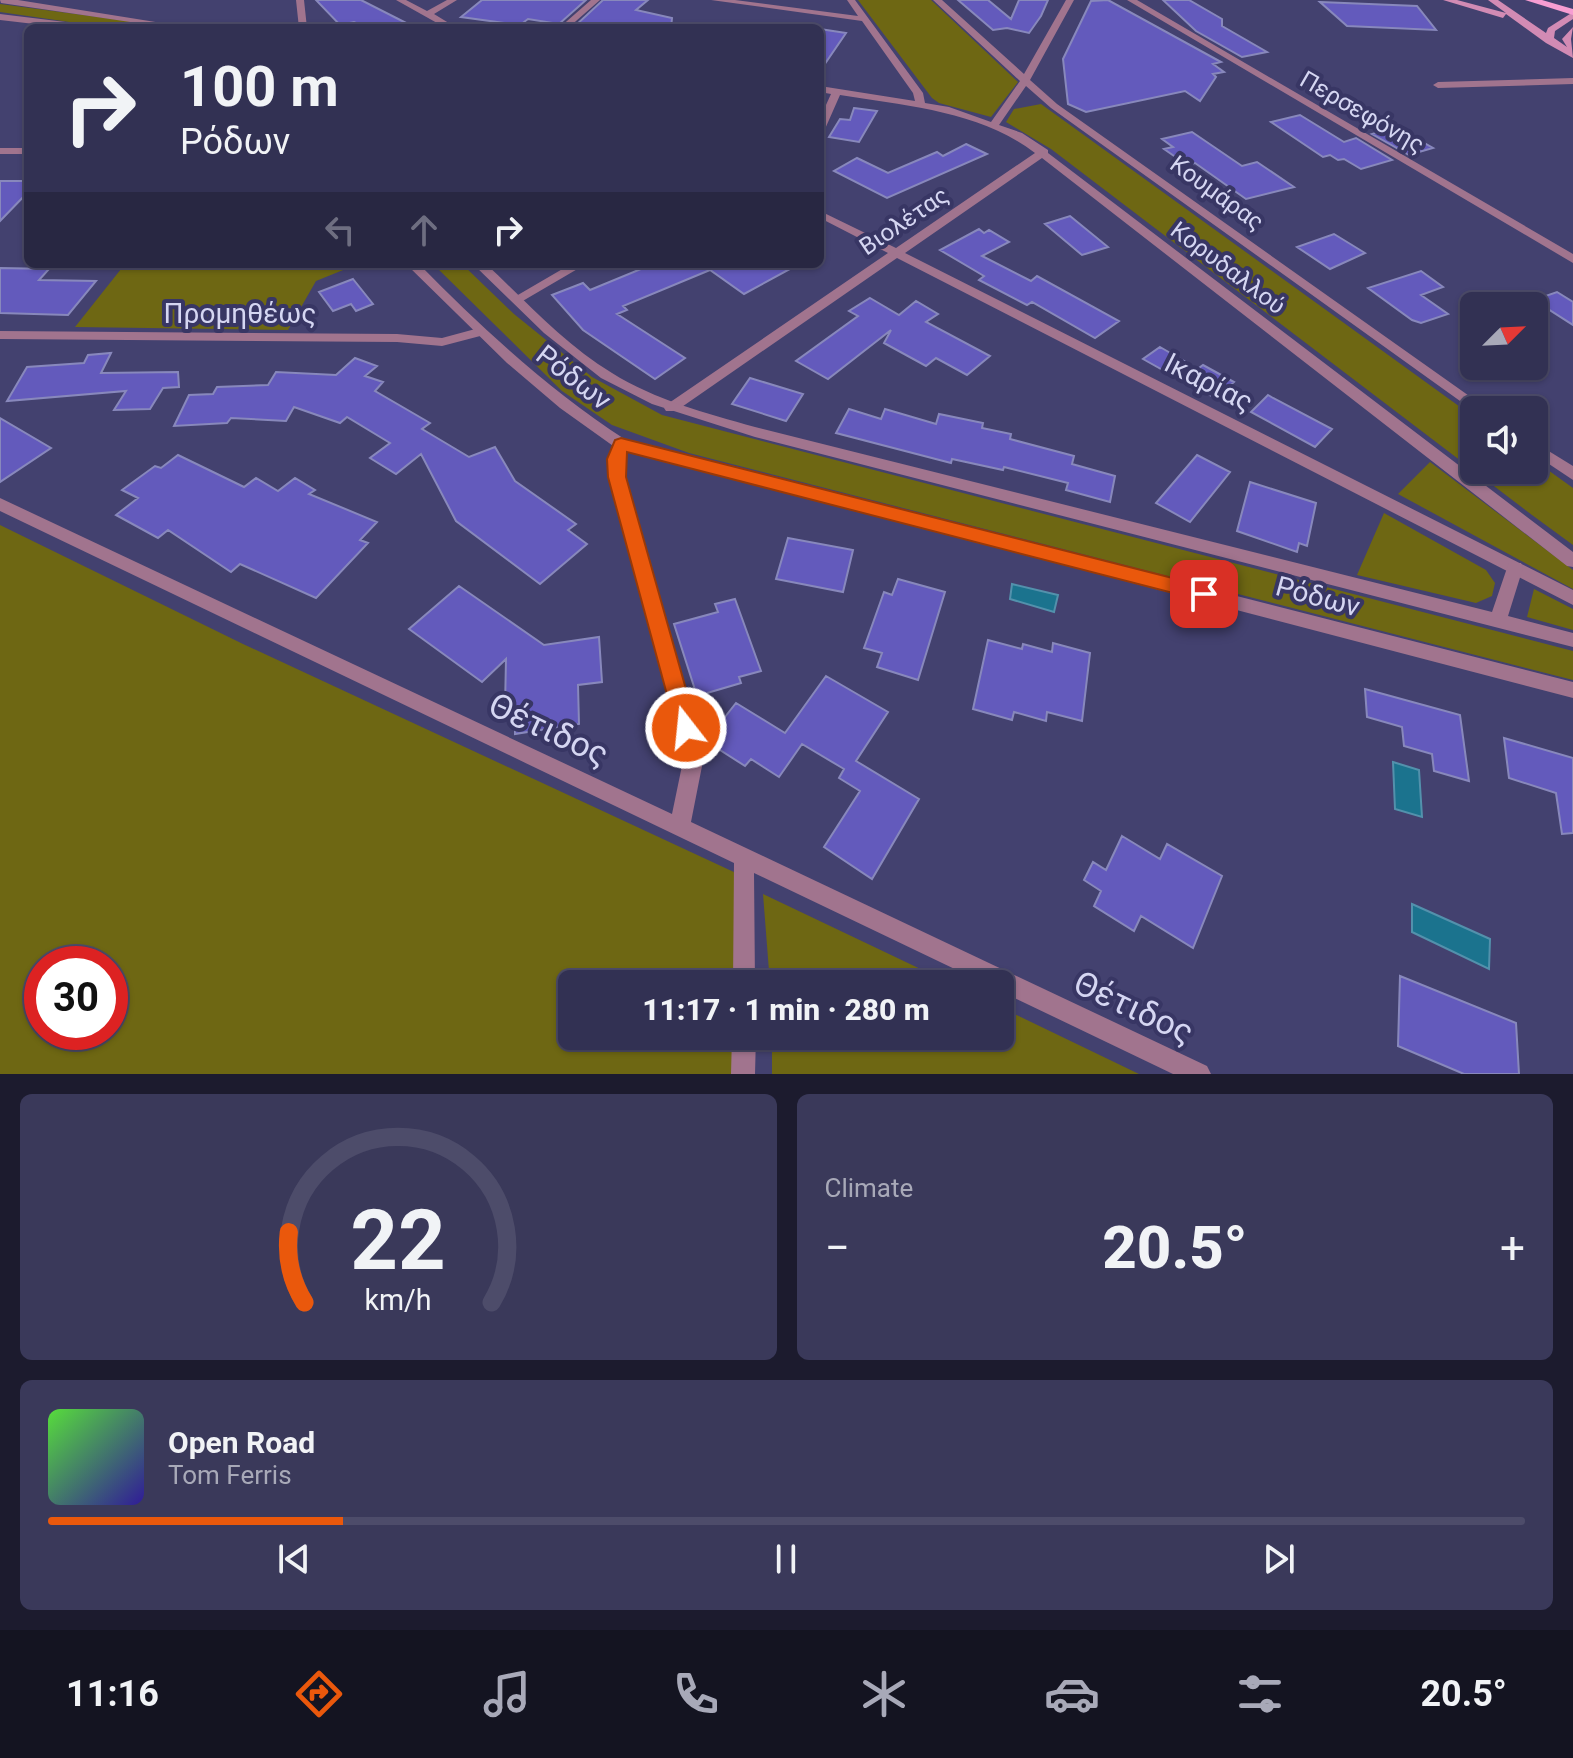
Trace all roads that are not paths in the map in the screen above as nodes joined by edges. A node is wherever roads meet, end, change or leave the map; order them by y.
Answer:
1 (1, 0) edge
2 (300, 0) edge
3 (400, 0) edge
4 (453, 0) edge
5 (596, 0) edge
6 (715, 0) edge
7 (851, 0) edge
8 (937, 0) edge
9 (1070, 0) edge
10 (1131, 0) edge
11 (1447, 0) edge
12 (1492, 0) edge
13 (1530, 0) edge
14 (1573, 14) edge
15 (426, 15) junction
16 (0, 17) edge
17 (864, 19) junction
18 (1523, 23) junction
19 (57, 24) edge
20 (162, 24) edge
21 (303, 24) edge
22 (445, 24) edge
23 (568, 24) edge
24 (1573, 30) edge
25 (1549, 41) junction
26 (1573, 49) edge
27 (1573, 55) edge
28 (1025, 81) junction
29 (1573, 81) edge
30 (1438, 85) dead end
31 (824, 90) edge
32 (837, 92) junction
33 (920, 103) junction
34 (824, 120) edge
35 (994, 124) junction
36 (0, 151) edge
37 (24, 151) edge
38 (1044, 152) junction
39 (824, 216) edge
40 (898, 252) junction
41 (1573, 259) edge
42 (416, 268) edge
43 (483, 268) edge
44 (573, 268) edge
45 (517, 299) junction
46 (479, 332) junction
47 (0, 335) edge
48 (1462, 396) edge
49 (671, 408) junction
50 (621, 444) junction
51 (1548, 457) edge
52 (1573, 474) edge
53 (0, 504) edge
54 (1573, 561) edge
55 (1515, 568) junction
56 (1573, 598) edge
57 (1498, 621) junction
58 (1573, 640) edge
59 (1573, 690) edge
60 (680, 826) junction
61 (744, 858) junction
62 (744, 970) edge
63 (744, 1050) edge
64 (743, 1074) edge
65 (1199, 1074) edge

1 - 20 street
2 - 21 street
3 - 15 street
4 - 15 street
5 - 23 street
6 - 17 street
7 - 17 street
8 - 28 street, Κουμάρας
9 - 28 street
10 - 41 street, Περσεφόνης
11 - 18 main road
12 - 18 main road
13 - 14 main road
14 - 25 main road
15 - 22 street
16 - 19 street
17 - 33 street
18 - 25 main road
24 - 26 main road
25 - 27 main road
28 - 35 street
28 - 48 street, Κουμάρας
29 - 30 street
31 - 32 street, Κορυδαλλού
32 - 33 street, Κορυδαλλού
32 - 34 street
33 - 35 street, Κορυδαλλού
35 - 38 street, Κορυδαλλού
36 - 37 street
38 - 40 street, Βιολέτας
38 - 54 street, Κορυδαλλού
39 - 40 street, Ικαρίας
40 - 49 street, Βιολέτας
40 - 55 street, Ικαρίας
42 - 46 street, Ρόδων
43 - 45 street, Ρόδων
44 - 45 street
45 - 49 street, Ρόδων
46 - 47 street, Προμηθέως
46 - 50 street, Ρόδων
49 - 57 street, Ρόδων
50 - 59 street, Ρόδων
50 - 60 street
51 - 52 street
53 - 60 street, Θέτιδος
55 - 56 street, Ικαρίας
55 - 57 street
57 - 58 street, Ρόδων
60 - 61 street, Θέτιδος
61 - 62 street
61 - 65 street, Θέτιδος
63 - 64 street

